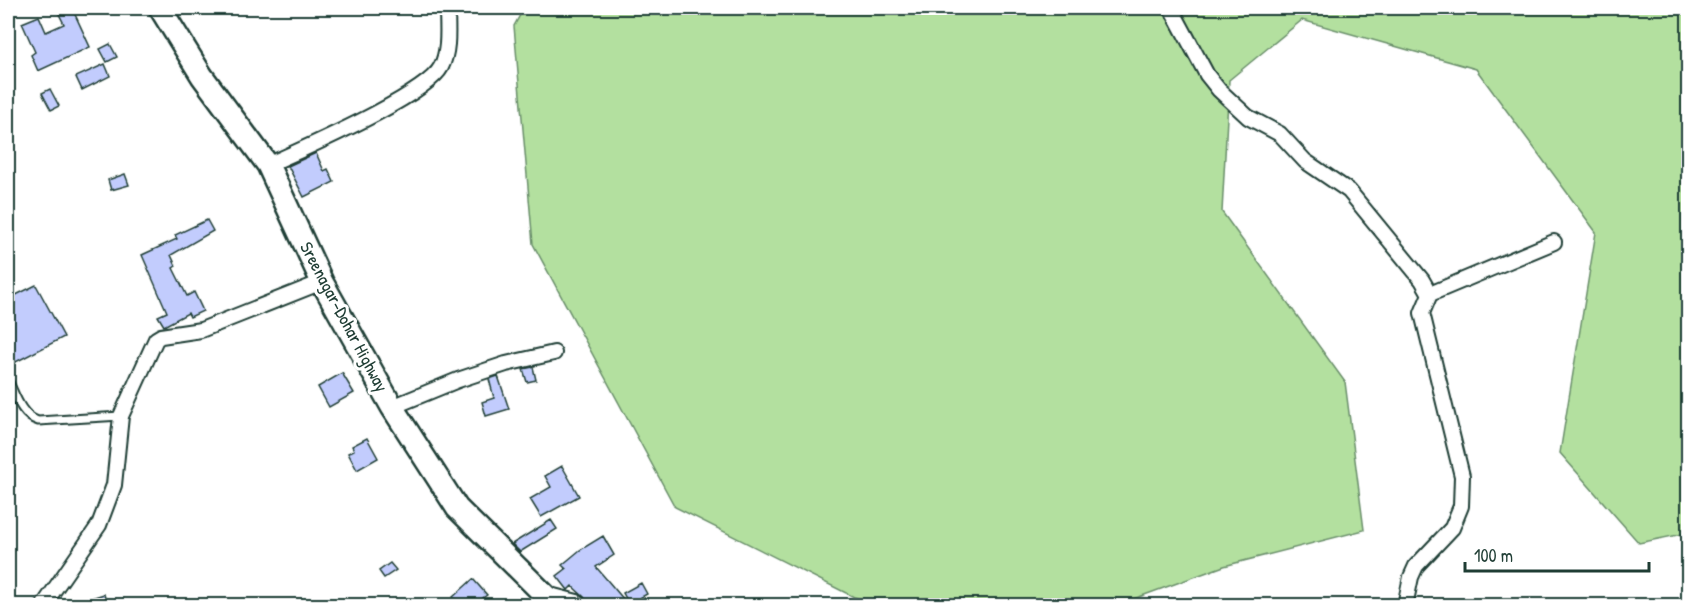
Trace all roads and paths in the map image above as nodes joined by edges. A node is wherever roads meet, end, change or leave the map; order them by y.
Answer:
1 (160, 8) edge
2 (447, 8) edge
3 (1171, 8) edge
4 (268, 165) junction
5 (1554, 242) dead end
6 (322, 282) junction
7 (1430, 294) junction
8 (554, 353) dead end
9 (8, 380) edge
10 (392, 407) junction
11 (121, 416) junction
12 (549, 599) edge
13 (43, 606) edge
14 (580, 606) edge
15 (1405, 606) edge

1 - 4 main road, Sreenagar-Dohar Highway
2 - 4 street
3 - 7 street
4 - 6 main road, Sreenagar-Dohar Highway
5 - 7 street
6 - 10 main road, Sreenagar-Dohar Highway
6 - 11 street
7 - 15 street
8 - 10 street
9 - 11 lane
10 - 12 main road, Sreenagar-Dohar Highway
11 - 13 street
12 - 14 street

